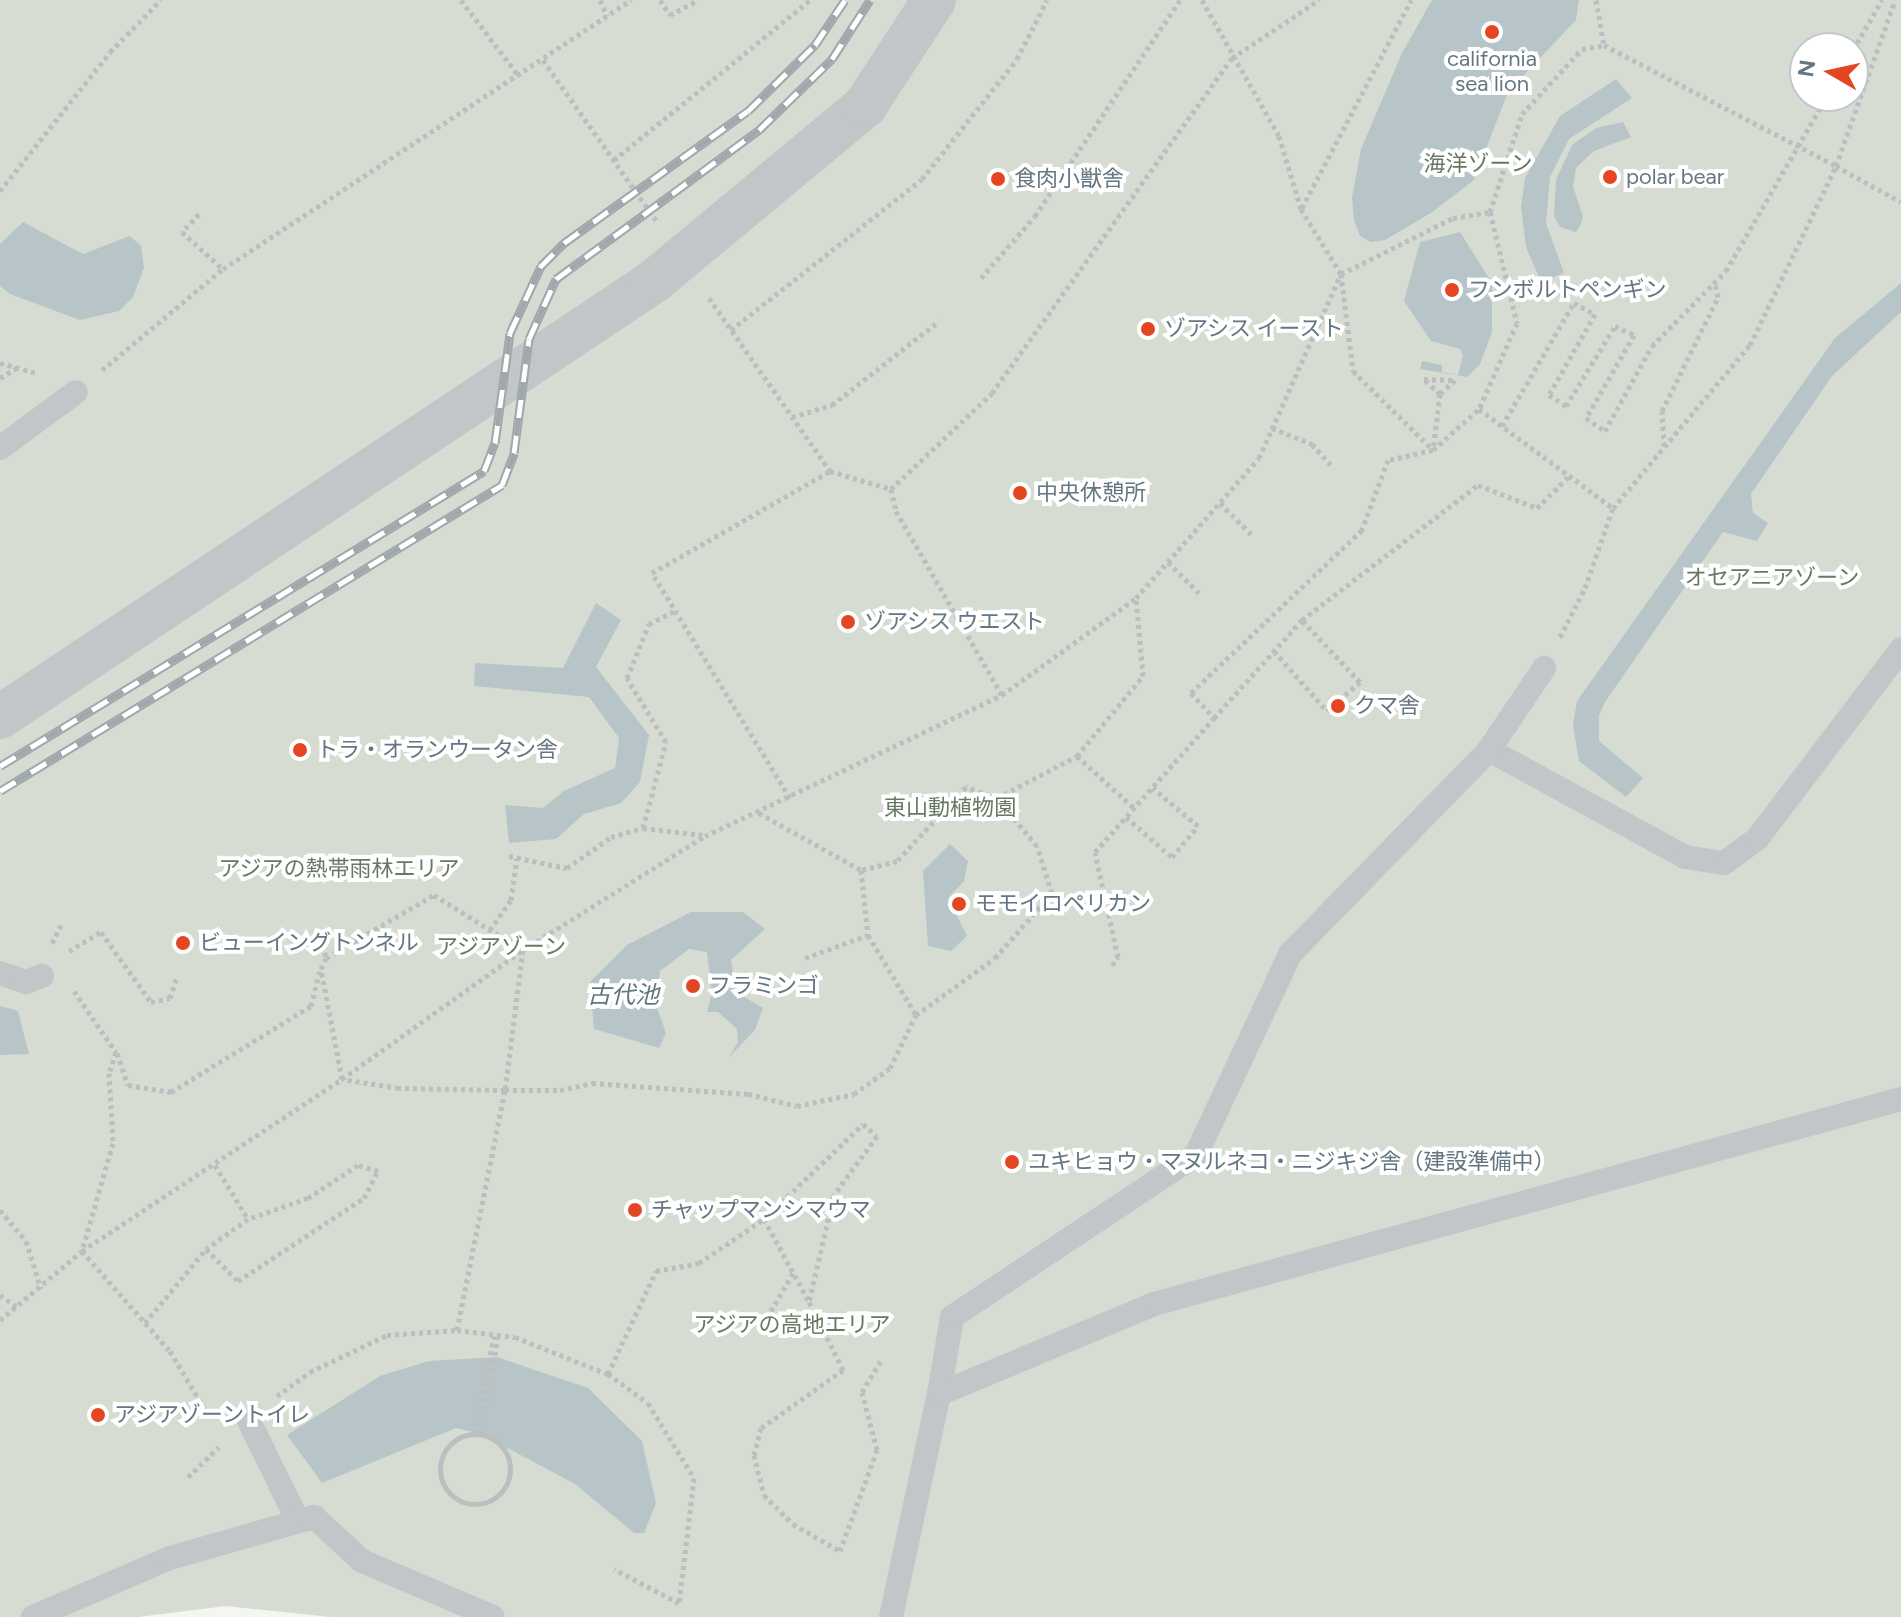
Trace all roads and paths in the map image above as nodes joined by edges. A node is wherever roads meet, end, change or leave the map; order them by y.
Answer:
1 (161, 0) edge
2 (461, 0) edge
3 (600, 0) edge
4 (631, 0) edge
5 (660, 0) edge
6 (698, 0) edge
7 (810, 0) edge
8 (934, 0) edge
9 (1047, 0) edge
10 (1180, 0) edge
11 (1202, 0) edge
12 (1319, 0) edge
13 (1411, 0) edge
14 (1596, 0) edge
15 (1882, 0) edge
16 (1895, 0) edge
17 (607, 16) junction
18 (1863, 32) edge
19 (1604, 45) junction
20 (1232, 58) junction
21 (543, 60) junction
22 (519, 76) junction
23 (582, 112) dead end
24 (1818, 112) edge
25 (1797, 149) junction
26 (614, 160) dead end
27 (1836, 166) junction
28 (0, 191) edge
29 (1901, 202) edge
30 (1301, 209) junction
31 (1490, 212) junction
32 (199, 214) dead end
33 (223, 269) junction
34 (1341, 274) junction
35 (981, 278) dead end
36 (1715, 282) junction
37 (939, 321) dead end
38 (731, 330) dead end
39 (0, 363) edge
40 (22, 365) junction
41 (762, 376) dead end
42 (0, 378) edge
43 (76, 392) junction
44 (1440, 394) junction
45 (1479, 409) junction
46 (792, 417) junction
47 (1502, 426) junction
48 (1272, 428) junction
49 (1664, 447) junction
50 (0, 448) edge
51 (1433, 450) junction
52 (1331, 465) dead end
53 (830, 471) junction
54 (1569, 476) junction
55 (891, 489) junction
56 (1220, 503) junction
57 (1613, 508) junction
58 (1253, 536) dead end
59 (1168, 562) junction
60 (1201, 595) dead end
61 (1136, 598) junction
62 (674, 611) junction
63 (1302, 620) junction
64 (1901, 649) edge
65 (1274, 651) junction
66 (1544, 668) joint
67 (1002, 695) junction
68 (0, 717) edge
69 (1214, 718) junction
70 (1489, 750) junction
71 (1077, 756) junction
72 (1153, 788) junction
73 (790, 798) junction
74 (997, 798) junction
75 (1134, 808) junction
76 (758, 812) junction
77 (1126, 817) junction
78 (643, 828) junction
79 (705, 836) junction
80 (509, 856) dead end
81 (517, 858) junction
82 (861, 870) junction
83 (96, 926) dead end
84 (319, 929) dead end
85 (490, 930) junction
86 (101, 932) junction
87 (868, 935) junction
88 (523, 950) junction
89 (64, 953) dead end
90 (326, 958) junction
91 (805, 958) dead end
92 (1112, 965) dead end
93 (321, 969) junction
94 (0, 973) edge
95 (42, 976) dead end
96 (176, 979) dead end
97 (67, 981) dead end
98 (916, 1015) junction
99 (116, 1052) junction
100 (342, 1079) junction
101 (505, 1090) junction
102 (1901, 1099) edge
103 (215, 1165) junction
104 (0, 1210) edge
105 (248, 1219) junction
106 (764, 1219) junction
107 (206, 1249) junction
108 (82, 1251) junction
109 (794, 1272) junction
110 (41, 1289) junction
111 (0, 1295) edge
112 (809, 1302) junction
113 (17, 1307) junction
114 (767, 1318) dead end
115 (0, 1320) edge
116 (145, 1323) junction
117 (457, 1330) junction
118 (496, 1336) junction
119 (882, 1359) dead end
120 (608, 1374) junction
121 (939, 1394) junction
122 (249, 1421) joint
123 (215, 1426) dead end
124 (478, 1433) junction
125 (220, 1434) dead end
126 (188, 1477) dead end
127 (298, 1521) junction
128 (614, 1569) dead end
129 (33, 1617) edge
130 (493, 1617) edge
131 (891, 1617) edge

1 - 28 path
2 - 22 path
3 - 17 path
4 - 17 path
5 - 6 path
7 - 26 path
8 - 68 street
9 - 38 path
10 - 35 path
11 - 20 path
12 - 20 path
13 - 30 path
14 - 19 path
15 - 18 path
16 - 27 path
17 - 21 path
19 - 25 path
19 - 31 path
20 - 30 path
20 - 55 path
21 - 22 path
21 - 23 path
22 - 33 path
24 - 25 path
25 - 27 path
25 - 36 path
27 - 29 path
27 - 49 path
30 - 34 path
31 - 34 path
31 - 45 path
32 - 33 path
33 - 43 path
34 - 48 path
34 - 51 path
36 - 47 path
36 - 49 path
37 - 46 path
39 - 40 path
40 - 42 path
40 - 43 path
41 - 46 path
43 - 50 lane
44 - 44 path
44 - 51 path
45 - 47 path
45 - 51 path
46 - 53 path
47 - 54 path
48 - 52 path
48 - 56 path
49 - 57 path
51 - 69 path
53 - 55 path
53 - 62 path
54 - 57 path
54 - 63 path
55 - 67 path
56 - 58 path
56 - 59 path
57 - 66 path
59 - 60 path
59 - 61 path
61 - 67 path
61 - 71 path
62 - 73 path
62 - 78 path
63 - 65 path
63 - 65 path
64 - 70 lane
65 - 69 path
66 - 70 lane
67 - 73 path
69 - 72 path
70 - 121 lane
71 - 74 path
71 - 75 path
72 - 75 path
72 - 77 path
73 - 76 path
74 - 82 path
74 - 98 path
75 - 77 path
76 - 79 path
76 - 82 path
77 - 92 path
78 - 79 path
78 - 81 path
79 - 88 path
80 - 81 path
81 - 85 path
82 - 87 path
83 - 86 path
84 - 90 path
85 - 88 path
85 - 90 path
86 - 89 path
86 - 96 path
87 - 91 path
87 - 98 path
88 - 100 path
88 - 101 path
90 - 93 path
93 - 99 path
93 - 100 path
94 - 95 lane
97 - 99 path
98 - 101 path
99 - 108 path
100 - 101 path
100 - 103 path
101 - 117 path
102 - 121 lane
103 - 105 path
103 - 108 path
104 - 110 path
105 - 107 path
105 - 107 path
106 - 109 path
106 - 112 path
106 - 120 path
107 - 116 path
108 - 110 path
108 - 116 path
109 - 112 path
109 - 114 path
110 - 113 path
111 - 113 path
112 - 119 path
113 - 115 path
116 - 123 path
117 - 118 path
117 - 122 path
118 - 120 path
118 - 124 path
120 - 128 path
121 - 131 lane
122 - 127 lane
124 - 124 path
125 - 126 path
127 - 129 lane
127 - 130 lane

